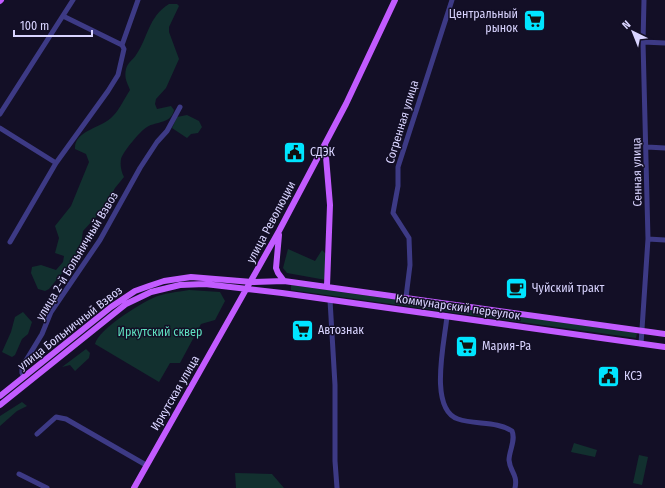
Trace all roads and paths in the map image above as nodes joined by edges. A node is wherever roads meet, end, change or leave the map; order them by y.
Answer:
1 (73, 0) edge
2 (138, 0) edge
3 (395, 0) edge
4 (452, 0) edge
5 (644, 0) edge
6 (63, 16) junction
7 (643, 42) junction
8 (665, 43) edge
9 (122, 45) junction
10 (180, 107) dead end
11 (0, 114) edge
12 (0, 128) edge
13 (325, 144) junction
14 (647, 147) junction
15 (665, 148) edge
16 (56, 163) junction
17 (279, 231) junction
18 (648, 239) junction
19 (665, 240) edge
20 (10, 242) dead end
21 (284, 280) junction
22 (252, 282) junction
23 (327, 286) junction
24 (248, 289) junction
25 (282, 293) junction
26 (406, 297) junction
27 (330, 300) junction
28 (447, 316) junction
29 (643, 331) junction
30 (665, 334) edge
31 (641, 344) junction
32 (665, 347) edge
33 (24, 377) junction
34 (0, 396) edge
35 (0, 405) edge
36 (37, 434) dead end
37 (146, 465) junction
38 (19, 474) dead end
39 (47, 488) edge
40 (134, 488) edge
41 (337, 488) edge
42 (515, 488) edge

1 - 6 street
2 - 9 street
3 - 13 main road, улица Революции
4 - 26 street, Согренная улица
5 - 7 street, Сенная улица
6 - 9 street
6 - 11 street
7 - 8 street
7 - 14 street, Сенная улица
9 - 16 street
10 - 33 street, улица 2-й Больничный Взвоз
12 - 16 street
13 - 17 main road, улица Революции
13 - 23 main road
14 - 15 street
14 - 18 street, Сенная улица
16 - 20 street
17 - 21 main road
17 - 22 main road, улица Революции
18 - 19 street
18 - 29 street, Сенная улица
21 - 22 main road, Коммунарский переулок
21 - 23 main road, Коммунарский переулок
21 - 25 main road
22 - 24 main road, улица Революции
22 - 33 main road, улица Больничный Взвоз
23 - 26 main road, Коммунарский переулок
24 - 25 main road, Коммунарский переулок
24 - 35 main road, улица Больничный Взвоз
24 - 37 main road, Иркутская улица
25 - 27 main road, Коммунарский переулок
26 - 29 main road, Коммунарский переулок
27 - 28 main road, Коммунарский переулок
27 - 41 street
28 - 31 main road, Коммунарский переулок
28 - 42 street
29 - 30 main road, Коммунарский переулок
29 - 31 street, Сенная улица
31 - 32 main road, Коммунарский переулок
33 - 34 main road, улица Больничный Взвоз
36 - 37 street
37 - 40 main road, Иркутская улица
38 - 39 street

